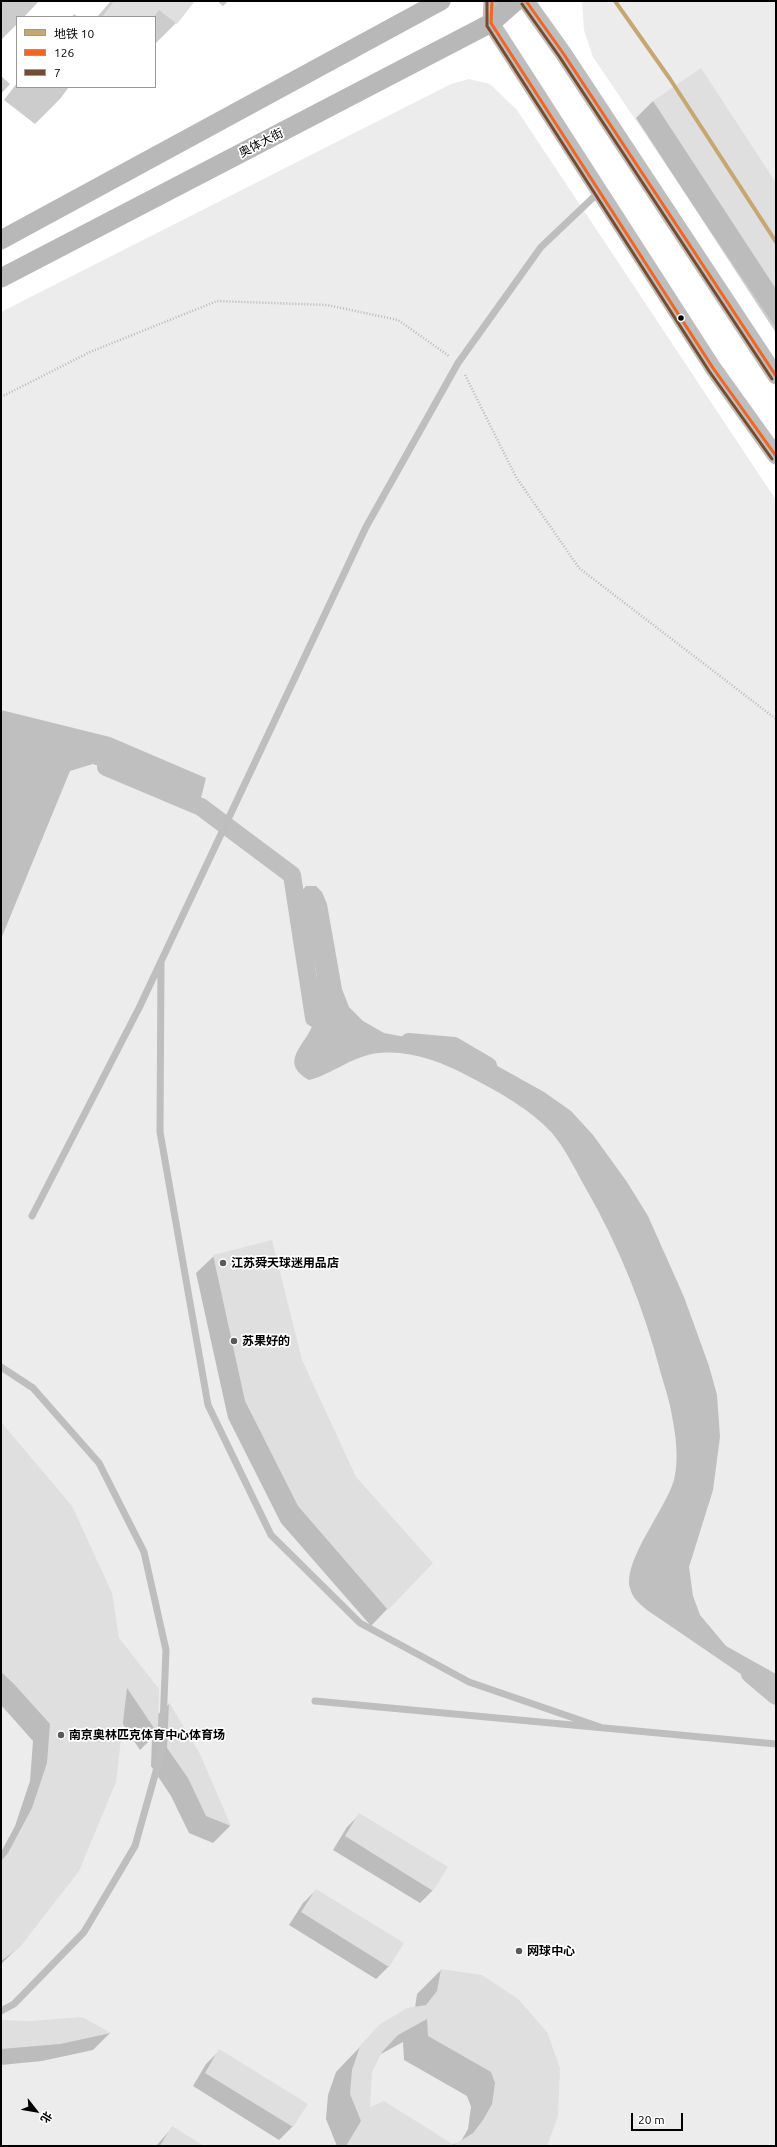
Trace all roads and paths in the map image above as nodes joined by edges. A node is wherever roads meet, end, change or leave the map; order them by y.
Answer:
1 (441, 1) edge
2 (492, 1) edge
3 (516, 1) edge
4 (526, 1) edge
5 (491, 23) junction
6 (599, 192) junction
7 (1, 240) edge
8 (1, 278) edge
9 (776, 376) edge
10 (776, 456) edge
11 (161, 960) junction
12 (32, 1216) dead end
13 (1, 1367) edge
14 (315, 1701) dead end
15 (602, 1728) junction
16 (776, 1744) edge
17 (1, 2011) edge

1 - 7 main road
2 - 5 street
3 - 5 main road, 奥体大街
4 - 9 street
5 - 6 street
5 - 8 main road, 奥体大街
6 - 10 street
6 - 11 lane
11 - 12 lane
11 - 15 lane
13 - 17 lane
14 - 15 lane
15 - 16 lane

